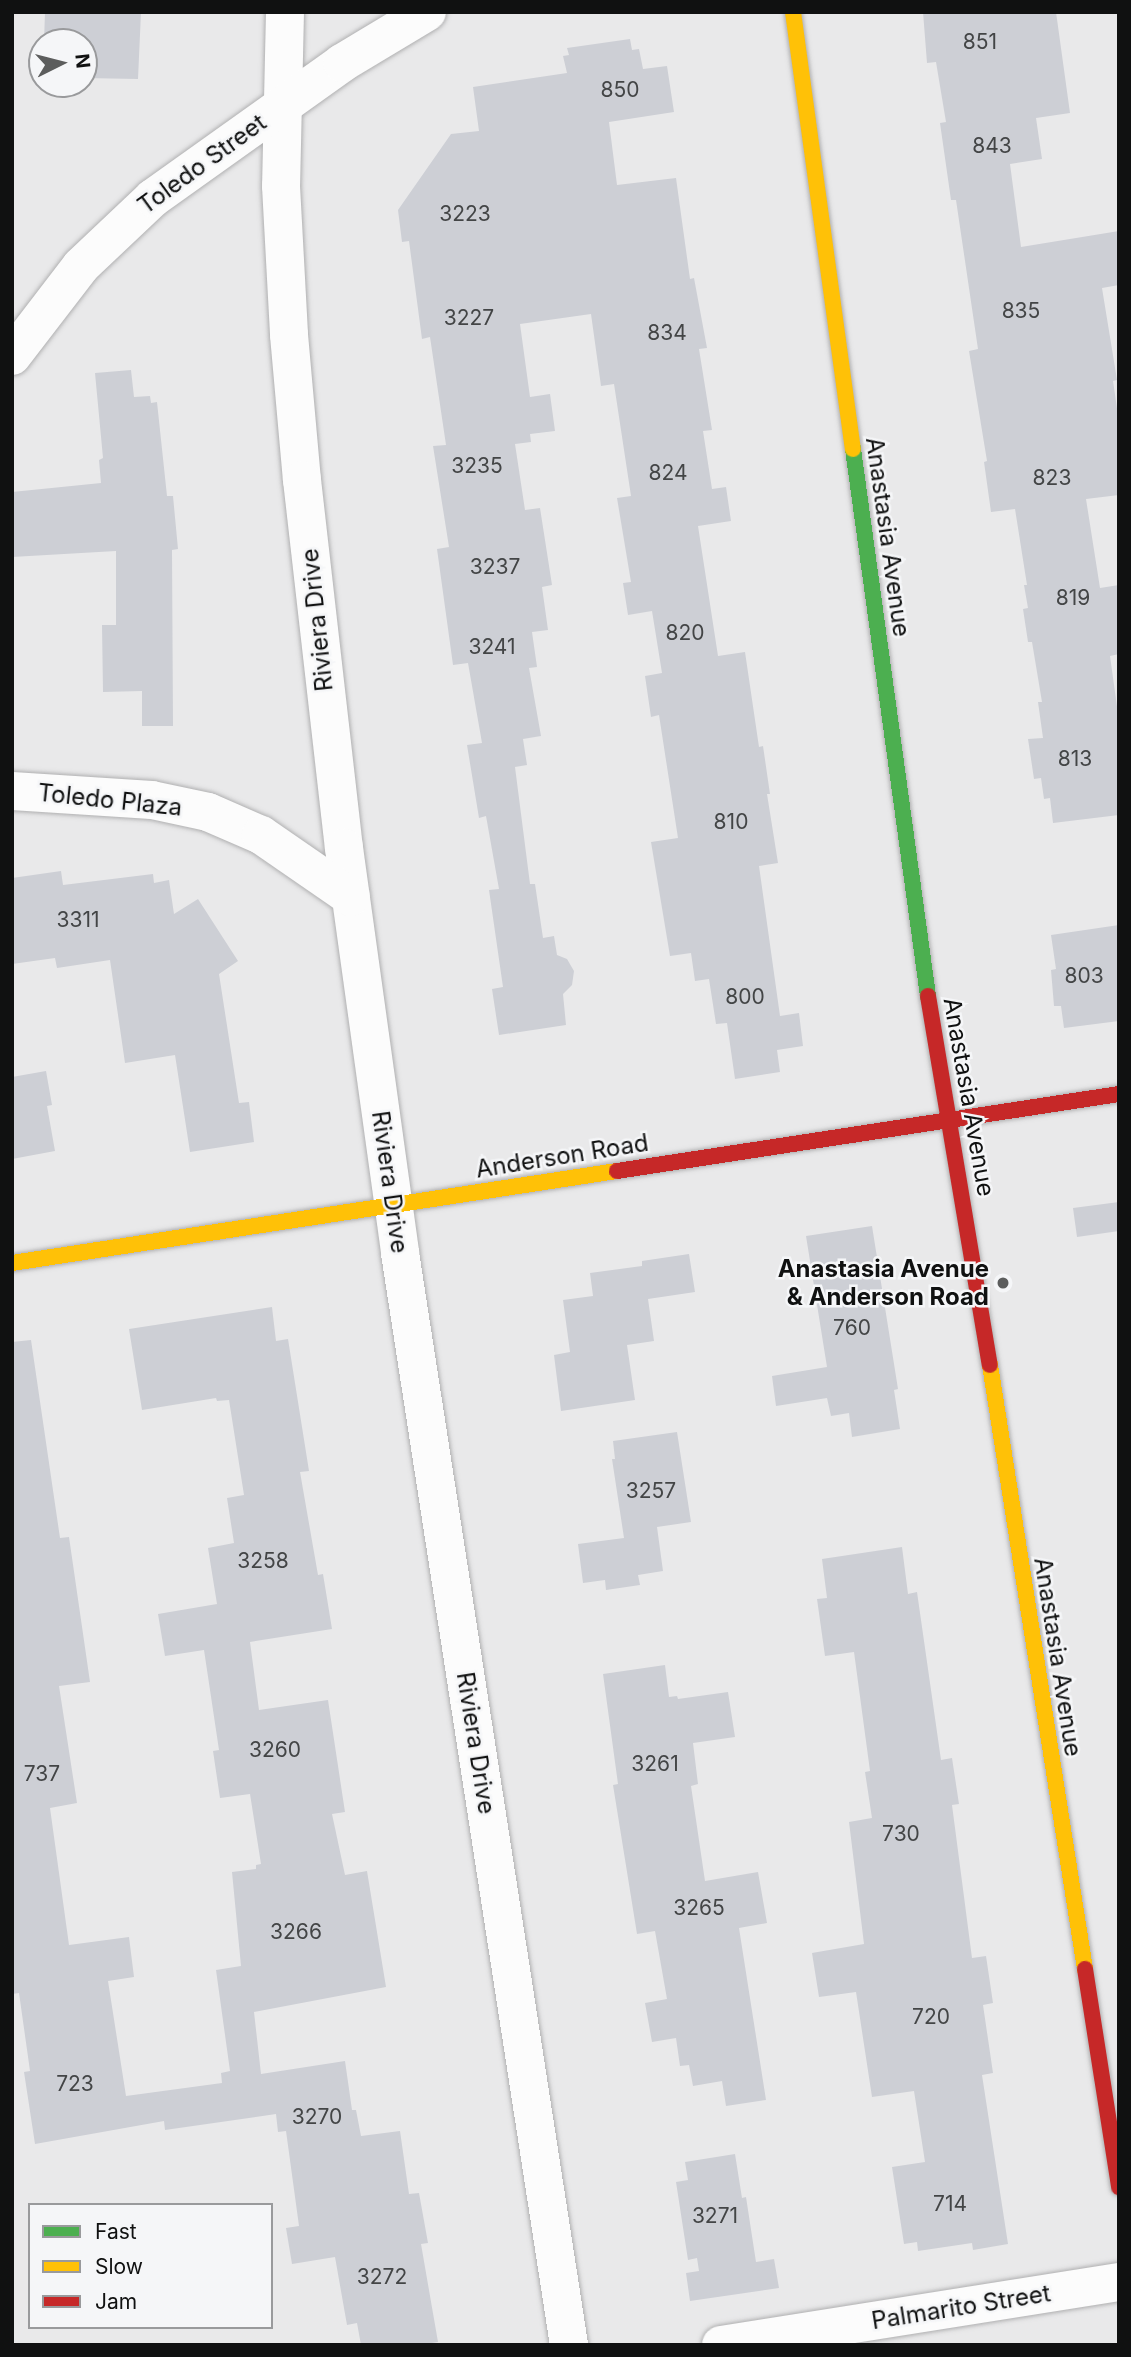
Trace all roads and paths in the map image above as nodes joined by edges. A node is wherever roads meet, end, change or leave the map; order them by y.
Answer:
1 (285, 12) edge
2 (426, 12) edge
3 (793, 12) edge
4 (283, 105) junction
5 (12, 356) edge
6 (12, 791) edge
7 (351, 897) junction
8 (1119, 1094) edge
9 (949, 1119) junction
10 (393, 1206) junction
11 (12, 1263) edge
12 (1119, 2186) edge
13 (1119, 2282) edge
14 (569, 2345) edge
15 (721, 2345) edge

1 - 4 street, Riviera Drive
2 - 4 street, Toledo Street
3 - 9 street, Anastasia Avenue
4 - 5 street, Toledo Street
4 - 7 street, Riviera Drive
6 - 7 street, Toledo Plaza
7 - 10 street, Riviera Drive
8 - 9 street, Anderson Road
9 - 10 street, Anderson Road
9 - 12 street, Anastasia Avenue
10 - 11 street, Anderson Road
10 - 14 street, Riviera Drive
13 - 15 street, Palmarito Street

